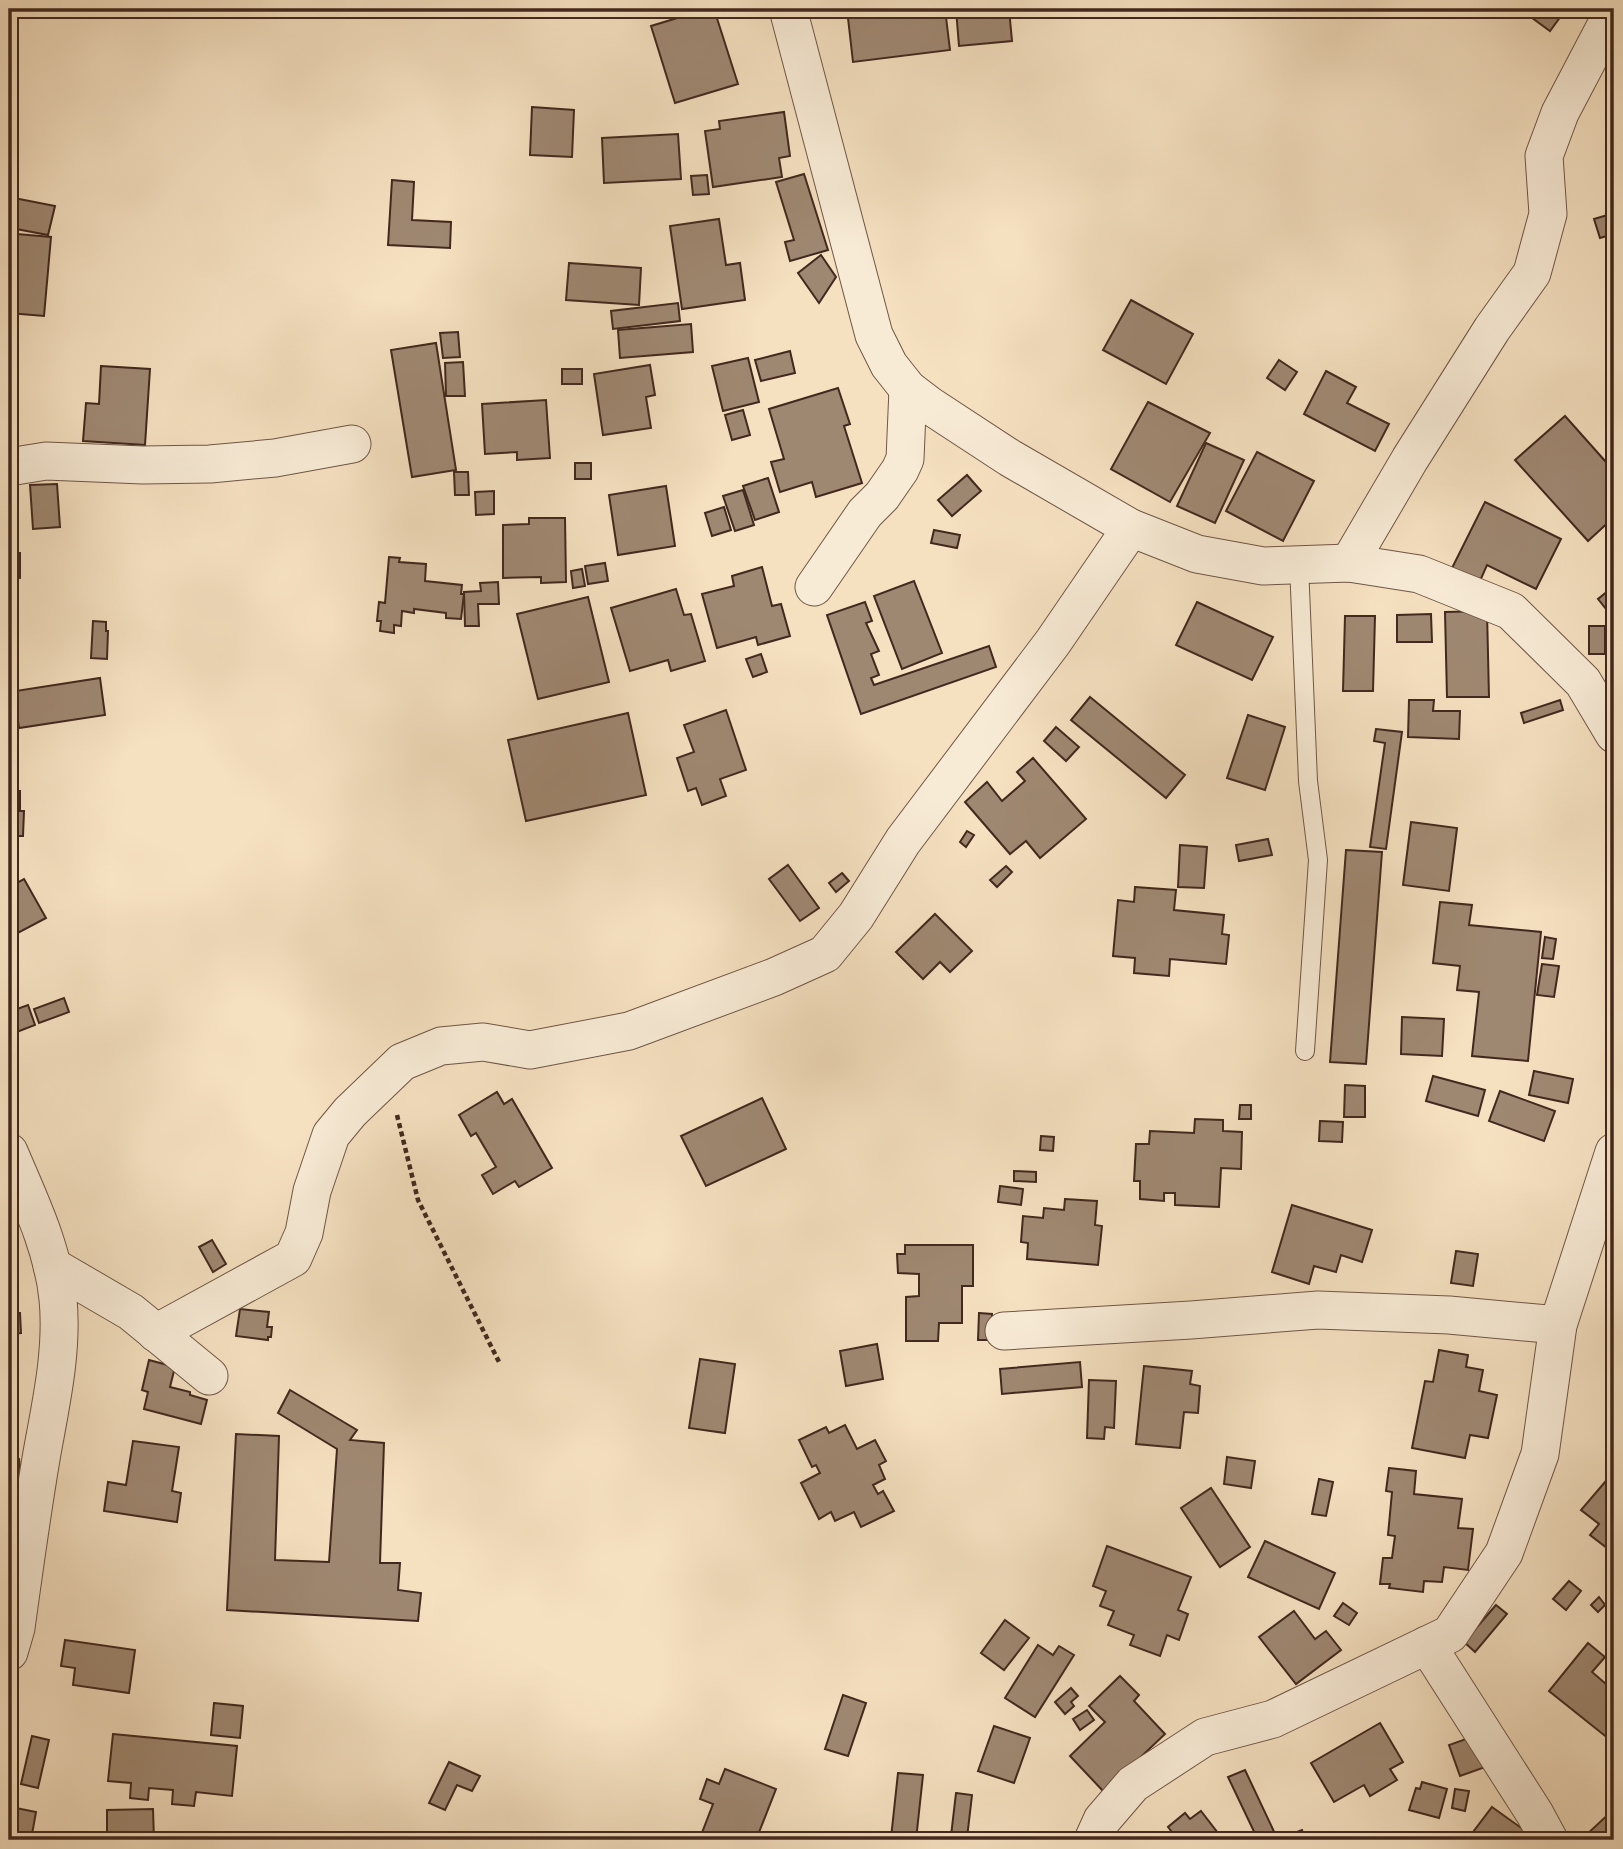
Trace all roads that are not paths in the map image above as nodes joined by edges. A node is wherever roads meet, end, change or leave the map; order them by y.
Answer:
1 (788, 9) edge
2 (1614, 10) edge
3 (908, 389) junction
4 (352, 444) dead end
5 (9, 467) edge
6 (1131, 528) junction
7 (1349, 563) junction
8 (1299, 565) junction
9 (814, 587) dead end
10 (1614, 734) edge
11 (1305, 1051) dead end
12 (9, 1152) edge
13 (1614, 1152) edge
14 (52, 1266) junction
15 (1558, 1325) junction
16 (1004, 1331) dead end
17 (156, 1333) junction
18 (209, 1376) dead end
19 (1427, 1645) junction
20 (9, 1652) edge
21 (1093, 1840) edge
22 (1549, 1840) edge

1 - 3 street
2 - 7 street
3 - 6 street
3 - 9 street
4 - 5 street
6 - 8 street
6 - 17 street
7 - 8 street
7 - 10 street
8 - 11 lane
12 - 14 street
13 - 15 street
14 - 17 street
14 - 20 street
15 - 16 street
15 - 19 street
17 - 18 street
19 - 21 street
19 - 22 street

